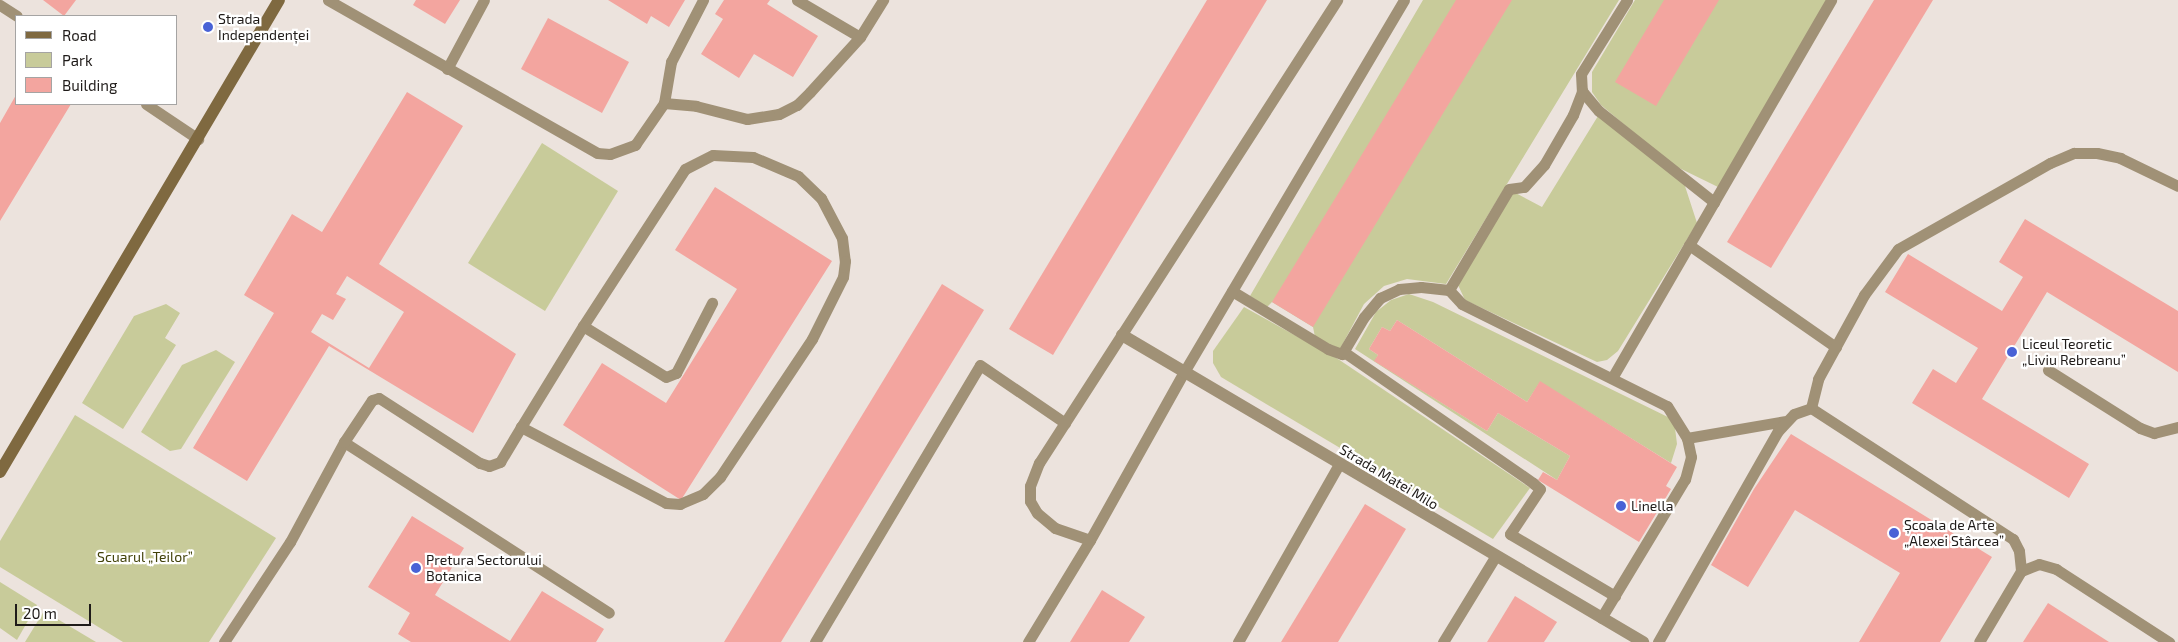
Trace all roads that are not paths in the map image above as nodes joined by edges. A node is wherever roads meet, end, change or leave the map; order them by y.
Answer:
1 (278, 0) edge
2 (328, 0) edge
3 (484, 0) edge
4 (703, 0) edge
5 (797, 0) edge
6 (883, 0) edge
7 (1337, 0) edge
8 (1404, 0) edge
9 (1627, 0) edge
10 (1831, 0) edge
11 (0, 5) edge
12 (15, 15) edge
13 (860, 37) junction
14 (448, 69) junction
15 (1582, 90) junction
16 (664, 102) junction
17 (148, 105) edge
18 (198, 138) junction
19 (2178, 186) edge
20 (1714, 202) junction
21 (1689, 245) junction
22 (1449, 290) junction
23 (1232, 291) junction
24 (712, 303) dead end
25 (583, 326) junction
26 (1122, 335) junction
27 (1836, 348) junction
28 (1344, 352) junction
29 (2048, 370) dead end
30 (1184, 372) junction
31 (1612, 378) junction
32 (1811, 408) junction
33 (1785, 421) junction
34 (1065, 423) junction
35 (521, 426) junction
36 (2178, 427) edge
37 (1687, 438) junction
38 (344, 442) junction
39 (1338, 464) junction
40 (0, 472) edge
41 (1090, 540) junction
42 (1495, 557) junction
43 (2021, 571) junction
44 (1614, 596) junction
45 (609, 613) dead end
46 (1602, 618) junction
47 (224, 642) edge
48 (815, 642) edge
49 (1028, 642) edge
50 (1238, 642) edge
51 (1443, 642) edge
52 (1643, 642) edge
53 (1658, 642) edge
54 (1979, 642) edge
55 (2169, 642) edge

1 - 18 main road
2 - 14 lane
3 - 14 lane
4 - 16 lane
5 - 13 lane
6 - 13 lane
7 - 26 lane
8 - 23 lane
9 - 15 lane
10 - 20 lane
11 - 12 lane
13 - 16 lane
14 - 16 lane
15 - 20 lane
15 - 22 lane
17 - 18 lane
18 - 40 main road
19 - 27 lane
20 - 21 lane
21 - 27 lane
21 - 31 lane
22 - 28 lane
22 - 31 lane
23 - 28 lane
23 - 30 lane
24 - 25 lane
25 - 35 lane
25 - 35 lane
26 - 30 street, Strada Matei Milo
26 - 34 lane
27 - 32 lane
28 - 44 lane
29 - 36 lane
30 - 39 street, Strada Matei Milo
30 - 41 lane
31 - 37 lane
32 - 33 lane
32 - 43 lane
33 - 37 lane
33 - 53 lane
34 - 41 lane
34 - 48 lane
35 - 38 lane
37 - 44 lane
38 - 45 lane
38 - 47 lane
39 - 42 street, Strada Matei Milo
39 - 50 lane
41 - 49 lane
42 - 46 street, Strada Matei Milo
42 - 51 lane
43 - 54 lane
43 - 55 lane
44 - 46 lane
46 - 52 street, Strada Matei Milo

